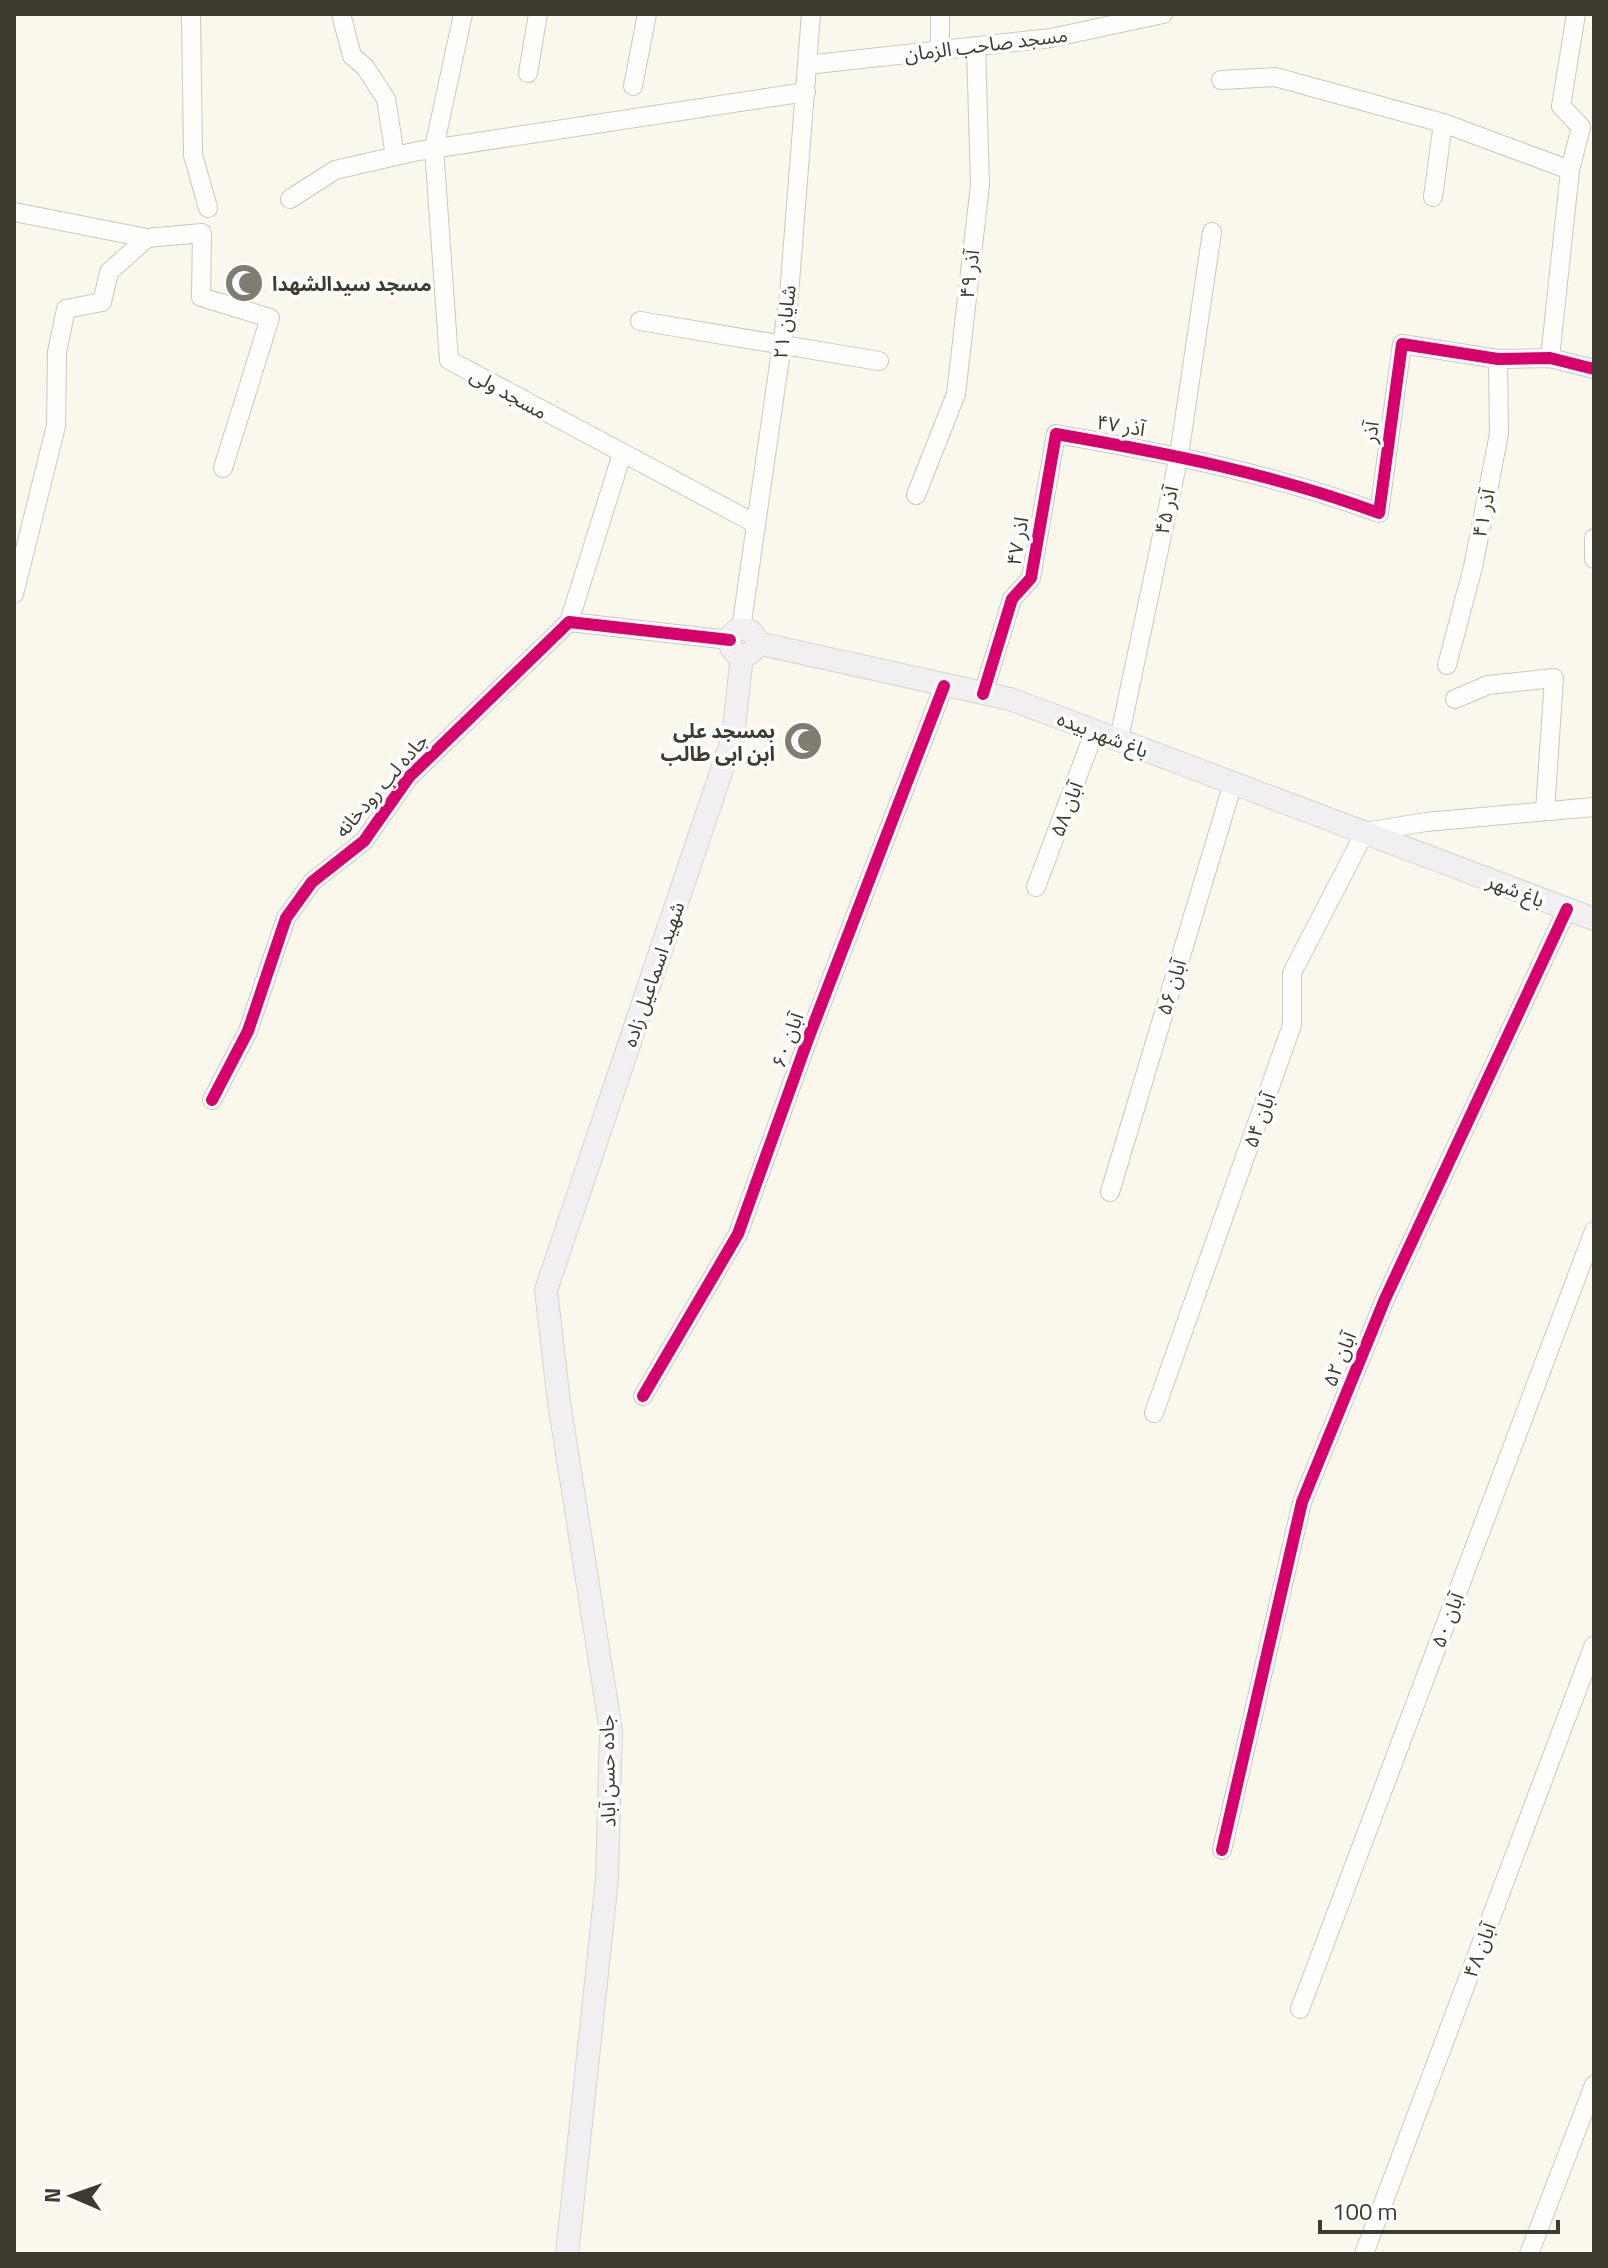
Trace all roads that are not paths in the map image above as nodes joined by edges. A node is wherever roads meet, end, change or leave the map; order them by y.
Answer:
1 (191, 14) edge
2 (341, 14) edge
3 (463, 14) edge
4 (538, 14) edge
5 (647, 14) edge
6 (811, 14) edge
7 (940, 14) edge
8 (1163, 14) edge
9 (1576, 14) edge
10 (976, 46) junction
11 (940, 50) junction
12 (807, 65) junction
13 (528, 73) dead end
14 (1221, 80) dead end
15 (633, 86) dead end
16 (806, 92) junction
17 (1443, 123) junction
18 (434, 148) junction
19 (395, 156) junction
20 (1570, 170) junction
21 (1433, 197) dead end
22 (290, 199) dead end
23 (208, 208) dead end
24 (14, 212) edge
25 (1212, 232) dead end
26 (147, 238) junction
27 (640, 321) dead end
28 (782, 346) junction
29 (1550, 358) junction
30 (1498, 359) junction
31 (879, 361) dead end
32 (1594, 369) edge
33 (1056, 434) joint
34 (622, 454) junction
35 (1179, 455) junction
36 (223, 468) dead end
37 (916, 495) dead end
38 (756, 524) junction
39 (1594, 538) edge
40 (1594, 559) edge
41 (14, 594) edge
42 (569, 622) junction
43 (742, 642) junction
44 (1447, 665) dead end
45 (944, 686) junction
46 (983, 694) junction
47 (1455, 699) dead end
48 (1095, 730) junction
49 (1119, 739) junction
50 (1233, 783) junction
51 (1594, 807) edge
52 (1545, 811) junction
53 (1365, 832) junction
54 (1439, 861) joint
55 (1036, 887) dead end
56 (1567, 909) junction
57 (1594, 919) edge
58 (212, 1100) dead end
59 (1110, 1192) dead end
60 (1594, 1231) edge
61 (546, 1290) joint
62 (643, 1396) dead end
63 (1154, 1413) dead end
64 (1594, 1645) edge
65 (1222, 1850) dead end
66 (1300, 2009) dead end
67 (1594, 2085) edge
68 (567, 2254) edge
69 (1364, 2254) edge
70 (1529, 2254) edge

1 - 23 street
2 - 19 street
3 - 18 street
4 - 13 street
5 - 15 street
6 - 12 street, شایان ۲۱
7 - 11 street
8 - 10 street, مسجد صاحب الزمان
9 - 20 street
10 - 11 street, مسجد صاحب الزمان
10 - 37 street, آذر ۴۹
11 - 12 street, مسجد صاحب الزمان
12 - 16 street, شایان ۲۱
14 - 17 street
16 - 18 street
16 - 28 street, شایان ۲۱
17 - 20 street
17 - 21 street
18 - 19 street
18 - 34 street, مسجد ولی
19 - 22 street
20 - 29 street
24 - 26 street
25 - 35 street, آذر ۴۵
26 - 36 street
26 - 41 street
27 - 28 street
28 - 31 street
28 - 38 street, شایان ۲۱
29 - 30 street, آذر
29 - 32 street, آذر
30 - 35 street, آذر
30 - 44 street, آذر ۴۱
33 - 35 street, آذر ۴۷
33 - 46 street, اذر ۴۷
34 - 38 street, مسجد ولی
34 - 42 street
35 - 49 street, آذر ۴۵
38 - 43 street, شایان ۲۱
39 - 40 street
42 - 43 street
42 - 58 street, جاده لب رودخانه
43 - 45 main road, باغ شهر بیده
43 - 61 main road, شهید اسماعیل زاده
45 - 46 main road, باغ شهر بیده
45 - 62 street, آبان ۶۰
46 - 48 main road, باغ شهر بیده
47 - 52 street
48 - 49 main road, باغ شهر بیده
48 - 55 street, آبان ۵۸
49 - 50 main road, باغ شهر بیده
50 - 53 main road, باغ شهر بیده
50 - 59 street, آبان ۵۶
51 - 52 street
52 - 53 street
53 - 54 main road, باغ شهر بیده
53 - 63 street, آبان ۵۴
54 - 56 main road, باغ شهر
56 - 57 main road, باغ شهر
56 - 65 street, آبان ۵۲
60 - 66 street, آبان ۵۰
61 - 68 main road, جاده حسن آباد
64 - 69 street, آبان ۴۸
67 - 70 street

